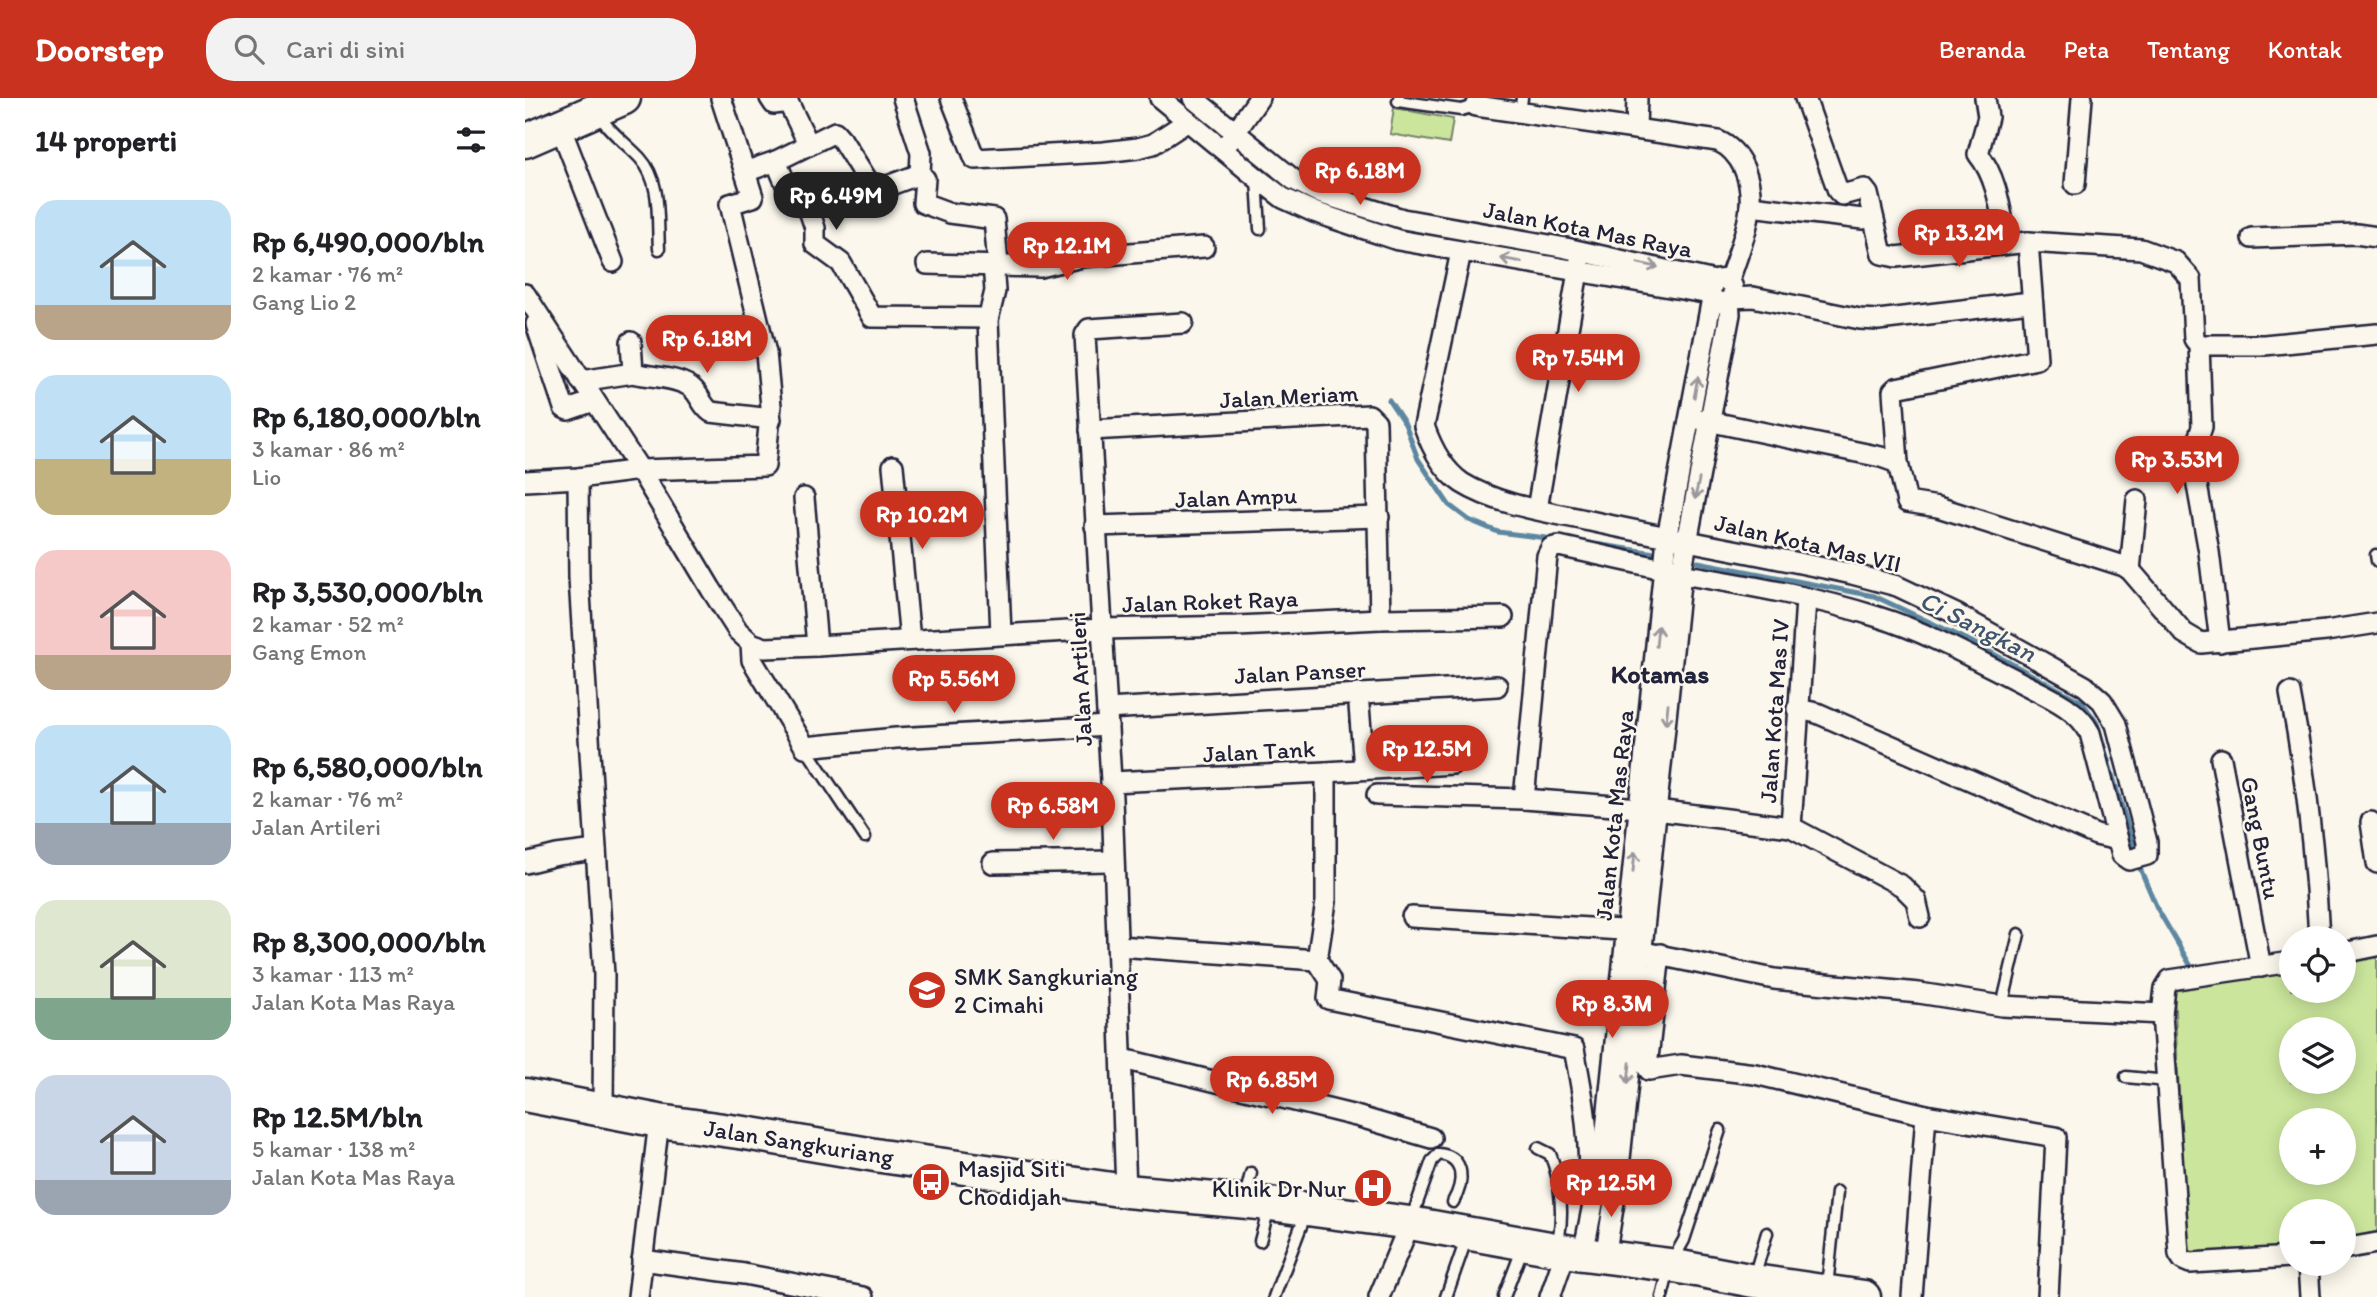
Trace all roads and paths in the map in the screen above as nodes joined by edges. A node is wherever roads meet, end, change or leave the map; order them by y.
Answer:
1 (721, 98) edge
2 (770, 98) edge
3 (903, 98) edge
4 (951, 98) edge
5 (1160, 98) edge
6 (1193, 98) edge
7 (1259, 98) edge
8 (1399, 98) edge
9 (1637, 98) edge
10 (1805, 98) edge
11 (1985, 98) edge
12 (2082, 98) edge
13 (610, 104) edge
14 (1521, 105) edge
15 (1472, 107) joint
16 (1188, 121) junction
17 (559, 126) junction
18 (1636, 129) junction
19 (1236, 133) junction
20 (525, 141) edge
21 (809, 145) junction
22 (1223, 150) junction
23 (776, 161) junction
24 (745, 172) junction
25 (920, 174) junction
26 (1257, 178) junction
27 (2074, 184) dead end
28 (1750, 206) junction
29 (1863, 219) dead end
30 (1260, 229) dead end
31 (2252, 237) dead end
32 (2377, 237) edge
33 (2028, 242) junction
34 (2007, 243) junction
35 (1204, 247) dead end
36 (659, 249) dead end
37 (1461, 252) junction
38 (1581, 252) junction
39 (613, 262) dead end
40 (927, 264) dead end
41 (995, 264) junction
42 (1579, 272) junction
43 (1723, 290) junction
44 (525, 293) edge
45 (2022, 303) dead end
46 (988, 317) junction
47 (1183, 323) dead end
48 (535, 324) edge
49 (2377, 334) edge
50 (631, 342) dead end
51 (2199, 345) junction
52 (632, 373) junction
53 (581, 381) junction
54 (594, 401) junction
55 (1691, 417) junction
56 (771, 419) junction
57 (1711, 421) junction
58 (1090, 430) junction
59 (1898, 463) junction
60 (894, 466) dead end
61 (640, 470) junction
62 (578, 478) junction
63 (525, 481) edge
64 (804, 498) dead end
65 (2137, 500) dead end
66 (1537, 509) junction
67 (1379, 517) junction
68 (1095, 526) junction
69 (1667, 538) junction
70 (1687, 542) junction
71 (2130, 570) junction
72 (1672, 571) junction
73 (1806, 599) junction
74 (1503, 617) dead end
75 (1380, 619) junction
76 (2377, 623) edge
77 (1102, 629) junction
78 (1001, 634) junction
79 (910, 640) junction
80 (2220, 642) junction
81 (751, 643) junction
82 (817, 646) junction
83 (1497, 686) dead end
84 (2290, 693) dead end
85 (1358, 694) junction
86 (1797, 709) junction
87 (1107, 718) junction
88 (805, 747) junction
89 (2221, 759) dead end
90 (1452, 764) dead end
91 (1364, 768) junction
92 (1326, 772) junction
93 (1111, 790) junction
94 (1377, 795) dead end
95 (1524, 799) junction
96 (1072, 800) dead end
97 (1649, 809) junction
98 (2371, 822) dead end
99 (1791, 827) junction
100 (865, 837) dead end
101 (2118, 840) junction
102 (596, 850) junction
103 (1112, 861) junction
104 (525, 863) edge
105 (993, 863) dead end
106 (2377, 863) edge
107 (1412, 917) dead end
108 (1920, 917) dead end
109 (2318, 926) edge
110 (1635, 931) junction
111 (2019, 934) dead end
112 (1118, 946) junction
113 (2377, 946) edge
114 (2356, 950) edge
115 (1651, 953) junction
116 (1317, 960) junction
117 (2279, 964) edge
118 (2261, 967) junction
119 (2002, 1006) junction
120 (2162, 1014) junction
121 (1123, 1059) junction
122 (2126, 1076) dead end
123 (2167, 1081) junction
124 (525, 1095) edge
125 (603, 1111) junction
126 (1926, 1115) junction
127 (659, 1121) junction
128 (1720, 1130) dead end
129 (1431, 1138) dead end
130 (1538, 1148) dead end
131 (1612, 1151) junction
132 (1126, 1191) junction
133 (1837, 1192) dead end
134 (1255, 1193) junction
135 (1453, 1202) dead end
136 (1307, 1209) junction
137 (1409, 1223) junction
138 (1469, 1233) junction
139 (1767, 1233) dead end
140 (1260, 1241) dead end
141 (1525, 1243) junction
142 (2377, 1243) edge
143 (2356, 1247) edge
144 (1577, 1253) junction
145 (2279, 1257) edge
146 (642, 1260) junction
147 (1670, 1265) junction
148 (2309, 1276) edge
149 (1738, 1282) junction
150 (1826, 1291) junction
151 (638, 1297) edge
152 (863, 1297) edge
153 (1275, 1297) edge
154 (1379, 1297) edge
155 (1445, 1297) edge
156 (1504, 1297) edge
157 (1550, 1297) edge
158 (1662, 1297) edge
159 (1864, 1297) edge
160 (1912, 1297) edge
161 (2048, 1297) edge
162 (2310, 1297) edge

1 - 24 street
2 - 21 street
3 - 25 street
4 - 16 street
5 - 16 street, Jalan Kota Mas Raya
6 - 19 street, Jalan Kota Mas Raya
7 - 19 street
8 - 15 lane
9 - 18 street
10 - 34 street
11 - 34 street
12 - 27 street
13 - 17 main road
13 - 36 lane
14 - 15 street
14 - 18 street
16 - 22 street, Jalan Kota Mas Raya
17 - 20 main road
17 - 39 street
18 - 28 street
19 - 22 street
19 - 38 street, Jalan Kota Mas Raya
21 - 23 street
21 - 25 street
22 - 26 street, Jalan Kota Mas Raya
23 - 24 street
23 - 46 street
24 - 56 street
25 - 41 street
26 - 30 lane
26 - 37 street, Jalan Kota Mas Raya
28 - 29 street
28 - 43 street
31 - 32 street
33 - 34 street
33 - 51 street
33 - 59 street
35 - 41 street
42 -> 37 street, Jalan Kota Mas Raya
37 - 66 street, Jalan Kota Mas VII
38 - 42 street
38 -> 43 street, Jalan Kota Mas Raya
40 - 41 street
41 - 46 street
42 - 43 street, Jalan Kota Mas Raya
42 - 66 street
43 - 45 street
55 -> 43 street, Jalan Kota Mas Raya
43 - 57 street, Jalan Kota Mas Raya
44 - 48 street
46 - 78 street
47 - 58 street, Jalan Artileri
48 - 53 street
48 - 54 street
49 - 51 street
50 - 52 street
51 - 80 street
52 - 53 street
52 - 56 street
53 - 54 street
54 - 61 street
55 - 57 street
55 - 69 street, Jalan Kota Mas Raya
56 - 61 street
57 - 59 street
57 -> 70 street, Jalan Kota Mas Raya
58 - 67 street, Jalan Meriam
58 - 68 street, Jalan Artileri
59 - 71 street
60 - 79 street
61 - 62 street
61 - 81 street
62 - 63 street
62 - 102 street
64 - 82 street
65 - 71 street
66 - 69 street, Jalan Kota Mas VII
67 - 68 street, Jalan Ampu
67 - 75 street, Jalan Meriam
68 - 77 street, Jalan Artileri
69 - 70 street, Jalan Kota Mas VII
69 - 72 street, Jalan Kota Mas Raya
70 - 72 street, Jalan Kota Mas Raya
70 - 101 street, Jalan Kota Mas VII
71 - 80 street
72 - 73 street
72 - 95 street
72 - 97 street, Jalan Kota Mas Raya
73 - 86 street, Jalan Kota Mas IV
73 - 101 street
74 - 75 street, Jalan Roket Raya
75 - 77 street, Jalan Roket Raya
76 - 80 street
77 - 78 street, Jalan Roket Raya
77 - 87 street, Jalan Artileri
78 - 79 street, Jalan Roket Raya
79 - 82 street, Jalan Roket Raya
81 - 82 street, Jalan Roket Raya
81 - 88 street
83 - 85 street, Jalan Panser
84 - 109 street
85 - 87 street, Jalan Panser
85 - 91 street
86 - 99 street, Jalan Kota Mas IV
86 - 101 street
87 - 88 street, Jalan Panser
87 - 93 street, Jalan Artileri
88 - 100 lane
89 - 118 street, Gang Buntu
90 - 91 street, Jalan Tank
91 - 92 street, Jalan Tank
92 - 93 street, Jalan Tank
92 - 116 street
93 - 96 lane
93 - 103 street, Jalan Artileri
94 - 95 street
95 - 97 street
97 - 99 street
97 - 110 street, Jalan Kota Mas Raya
98 - 106 street
99 - 108 street
102 - 104 street
102 - 125 street
103 - 105 street
103 - 112 street, Jalan Artileri
107 - 110 street
110 - 115 street, Jalan Kota Mas Raya
110 - 131 street, Jalan Kota Mas Raya
111 - 119 lane
112 - 116 street
112 - 121 street, Jalan Artileri
113 - 114 street
115 - 119 street
115 - 126 street
115 -> 131 street, Jalan Kota Mas Raya
116 - 144 street
117 - 118 street
118 - 120 street
119 - 120 street
120 - 123 street
121 - 129 street
121 - 132 street, Jalan Artileri
122 - 123 lane
123 - 145 street
124 - 125 main road, Jalan Sangkuriang
125 - 127 main road, Jalan Sangkuriang
126 - 160 street
126 - 161 street
127 - 132 main road, Jalan Sangkuriang
127 - 146 street
128 - 147 lane
130 - 144 lane
131 - 144 street, Jalan Kota Mas Raya
132 - 134 main road, Jalan Sangkuriang
133 - 150 lane
134 - 136 main road, Jalan Sangkuriang
134 - 140 lane
135 - 137 lane
136 - 137 main road, Jalan Sangkuriang
136 - 153 lane
137 - 138 main road, Jalan Sangkuriang
137 - 154 street
138 - 141 main road, Jalan Sangkuriang
138 - 155 lane
139 - 149 lane
141 - 144 main road, Jalan Sangkuriang
141 - 156 lane
142 - 143 street
144 - 147 main road, Jalan Sangkuriang
144 - 157 street
146 - 151 street
146 - 152 street
147 - 149 main road, Jalan Sangkuriang
147 - 158 lane
148 - 162 street
149 - 150 main road, Jalan Sangkuriang
150 - 159 main road, Jalan Sangkuriang

